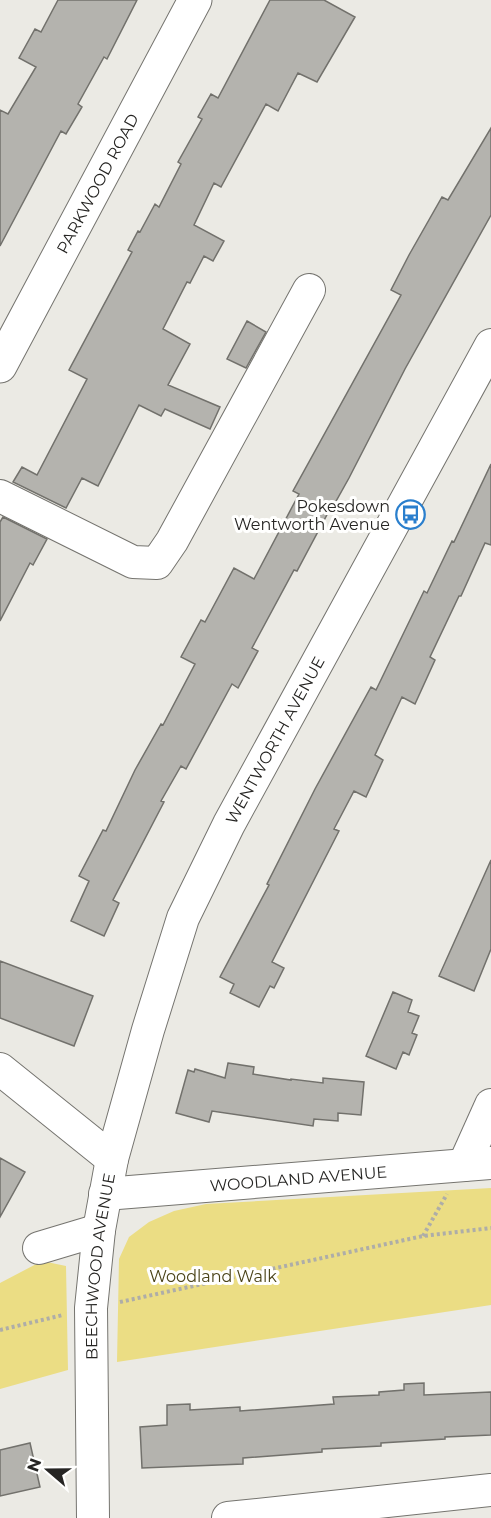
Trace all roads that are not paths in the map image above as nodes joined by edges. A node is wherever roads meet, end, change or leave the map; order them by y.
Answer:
1 (195, 0) edge
2 (309, 290) dead end
3 (491, 345) edge
4 (0, 366) edge
5 (0, 496) edge
6 (0, 1069) edge
7 (491, 1105) edge
8 (112, 1159) junction
9 (477, 1164) edge
10 (105, 1194) junction
11 (99, 1230) junction
12 (39, 1248) dead end
13 (491, 1490) edge
14 (93, 1518) edge
15 (228, 1518) edge

1 - 4 main road, PARKWOOD ROAD
2 - 5 street
3 - 8 street, WENTWORTH AVENUE
6 - 8 street, BEECHWOOD AVENUE
7 - 9 street
8 - 10 street, BEECHWOOD AVENUE
9 - 10 street, WOODLAND AVENUE
10 - 11 street, BEECHWOOD AVENUE
11 - 12 street
11 - 14 street, BEECHWOOD AVENUE
13 - 15 street

